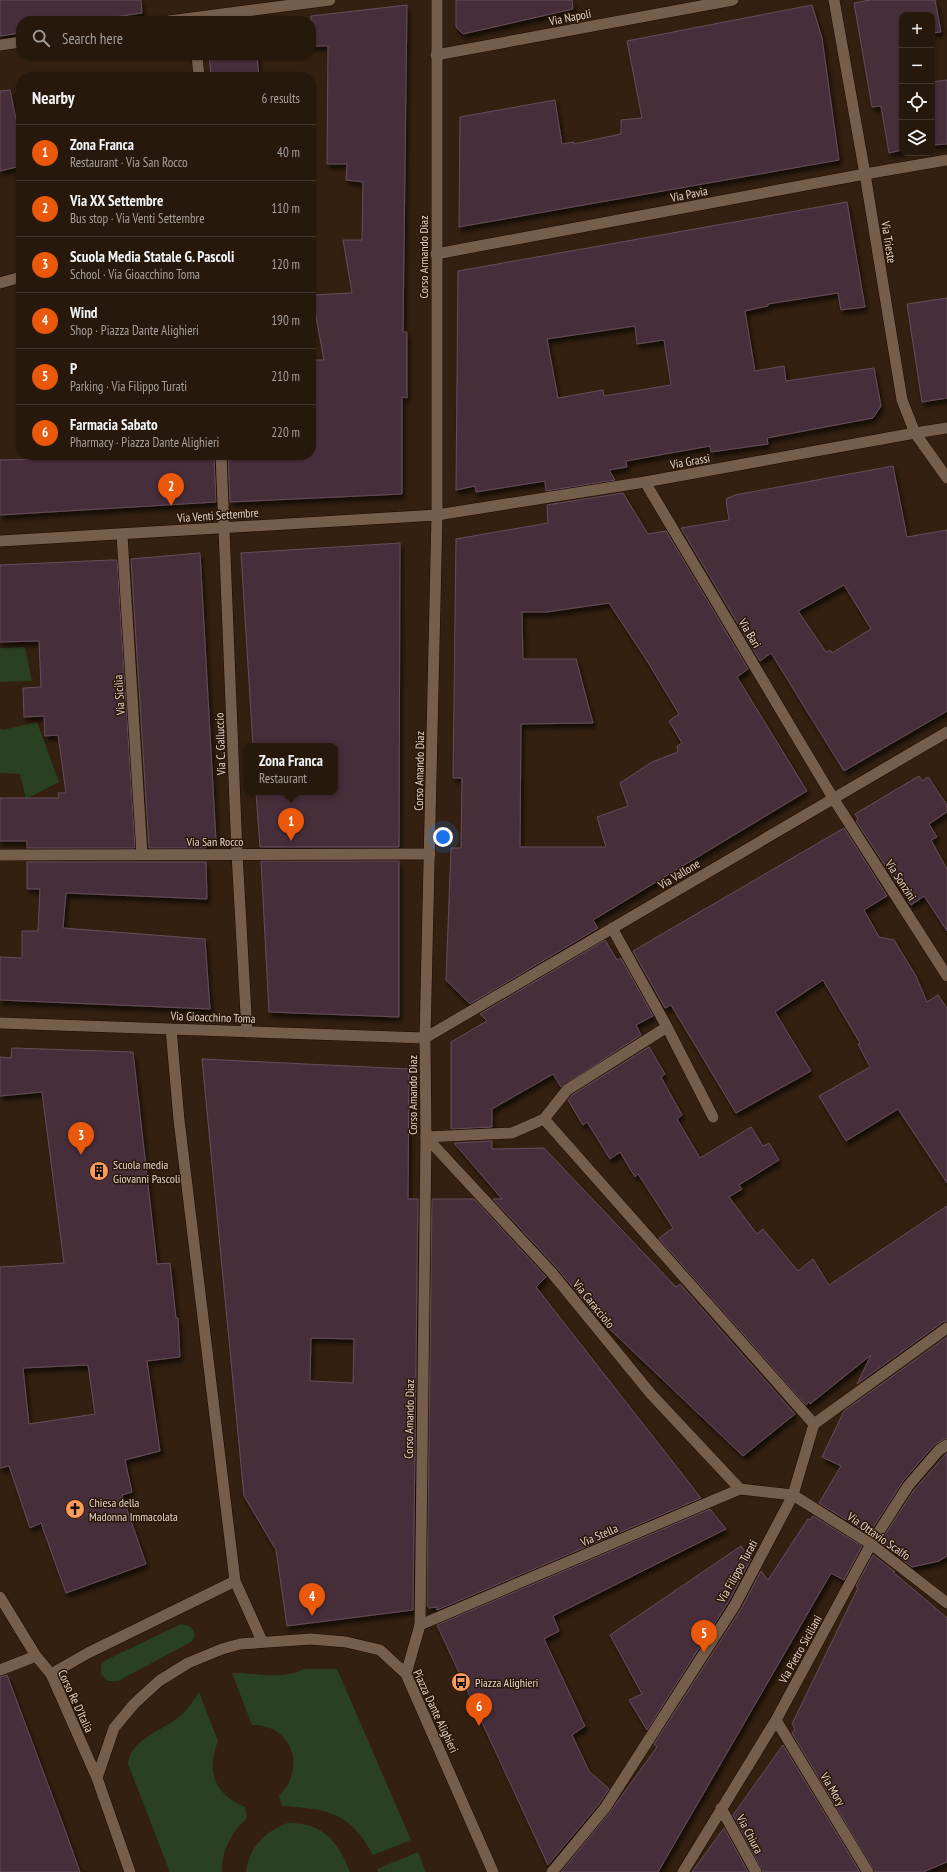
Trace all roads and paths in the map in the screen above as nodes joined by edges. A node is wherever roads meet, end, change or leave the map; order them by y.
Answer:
1 (330, 0) edge
2 (437, 0) edge
3 (733, 0) edge
4 (834, 0) edge
5 (216, 16) edge
6 (16, 43) edge
7 (0, 45) edge
8 (436, 55) junction
9 (197, 60) edge
10 (199, 72) edge
11 (947, 160) edge
12 (865, 174) junction
13 (436, 254) junction
14 (16, 278) edge
15 (0, 283) edge
16 (947, 428) edge
17 (915, 433) junction
18 (221, 460) edge
19 (947, 478) edge
20 (645, 482) junction
21 (437, 515) junction
22 (224, 528) junction
23 (122, 535) junction
24 (0, 541) edge
25 (947, 732) edge
26 (833, 798) junction
27 (142, 854) junction
28 (237, 854) junction
29 (430, 854) junction
30 (0, 855) edge
31 (612, 928) junction
32 (947, 976) edge
33 (0, 1023) edge
34 (667, 1027) junction
35 (171, 1028) junction
36 (247, 1032) junction
37 (425, 1038) junction
38 (713, 1117) dead end
39 (544, 1119) junction
40 (426, 1137) junction
41 (947, 1328) edge
42 (814, 1424) junction
43 (947, 1445) edge
44 (740, 1489) junction
45 (793, 1495) junction
46 (872, 1544) junction
47 (235, 1581) junction
48 (0, 1597) edge
49 (947, 1603) edge
50 (420, 1625) junction
51 (262, 1641) junction
52 (36, 1656) junction
53 (0, 1670) edge
54 (51, 1674) junction
55 (406, 1674) junction
56 (776, 1720) junction
57 (97, 1778) junction
58 (721, 1808) junction
59 (130, 1872) edge
60 (493, 1872) edge
61 (552, 1872) edge
62 (683, 1872) edge
63 (756, 1872) edge
64 (868, 1872) edge

1 - 5 street
2 - 8 street, Corso Armando Diaz
3 - 8 street, Via Napoli
4 - 12 street, Via Trieste
6 - 7 street
8 - 13 street, Corso Armando Diaz
9 - 10 street
11 - 12 street, Via Pavia
12 - 13 street, Via Pavia
12 - 17 street, Via Trieste
13 - 21 street, Corso Armando Diaz
14 - 15 street
16 - 17 street, Via Grassi
17 - 19 street, Via Trieste
17 - 20 street, Via Grassi
18 - 22 street, Via C. Galluccio
20 - 21 street, Via Grassi
20 - 26 street, Via Bari
21 - 22 street, Via Venti Settembre
21 - 29 street, Corso Amando Diaz
22 - 23 street, Via Venti Settembre
22 - 28 street, Via C. Galluccio
23 - 24 street, Via Venti Settembre
23 - 27 street, Via Sicilia
25 - 26 street, Via Vallone
26 - 31 street, Via Vallone
26 - 32 street, Via Sonzini
27 - 28 street, Via San Rocco
27 - 30 street, Via San Rocco
28 - 29 street, Via San Rocco
28 - 36 street, Via C. Galluccio
29 - 37 street, Corso Amando Diaz
31 - 34 street
31 - 37 street, Via Vallone
33 - 35 street, Via Gioacchino Toma
34 - 38 street
34 - 39 street
35 - 36 street, Via Gioacchino Toma
35 - 47 street
36 - 37 street, Via Gioacchino Toma
37 - 40 street, Corso Amando Diaz
39 - 40 street
39 - 42 street
40 - 44 street, Via Caracciolo
40 - 50 street, Corso Amando Diaz
41 - 42 street
42 - 45 street, Via Filippo Turati
43 - 46 street, Via Pietro Siciliani
44 - 45 street, Via Stella
44 - 50 street, Via Stella
45 - 46 street, Via Ottavio Scalfo
45 - 61 street, Via Filippo Turati
46 - 49 street, Via Ottavio Scalfo
46 - 56 street, Via Pietro Siciliani
47 - 51 street
47 - 54 street
48 - 52 street, Corso Re D'Italia
50 - 55 street, Corso Amando Diaz
51 - 55 street, Piazza Dante Alighieri
51 - 57 street, Piazza Dante Alighieri
52 - 53 street
52 - 54 street, Corso Re D'Italia
54 - 57 street, Corso Re D'Italia
55 - 60 street, Piazza Dante Alighieri
56 - 58 street, Via Pietro Siciliani
56 - 64 street, Via Mory
57 - 59 street
58 - 62 street, Via Pietro Siciliani
58 - 63 street, Via Chiura

